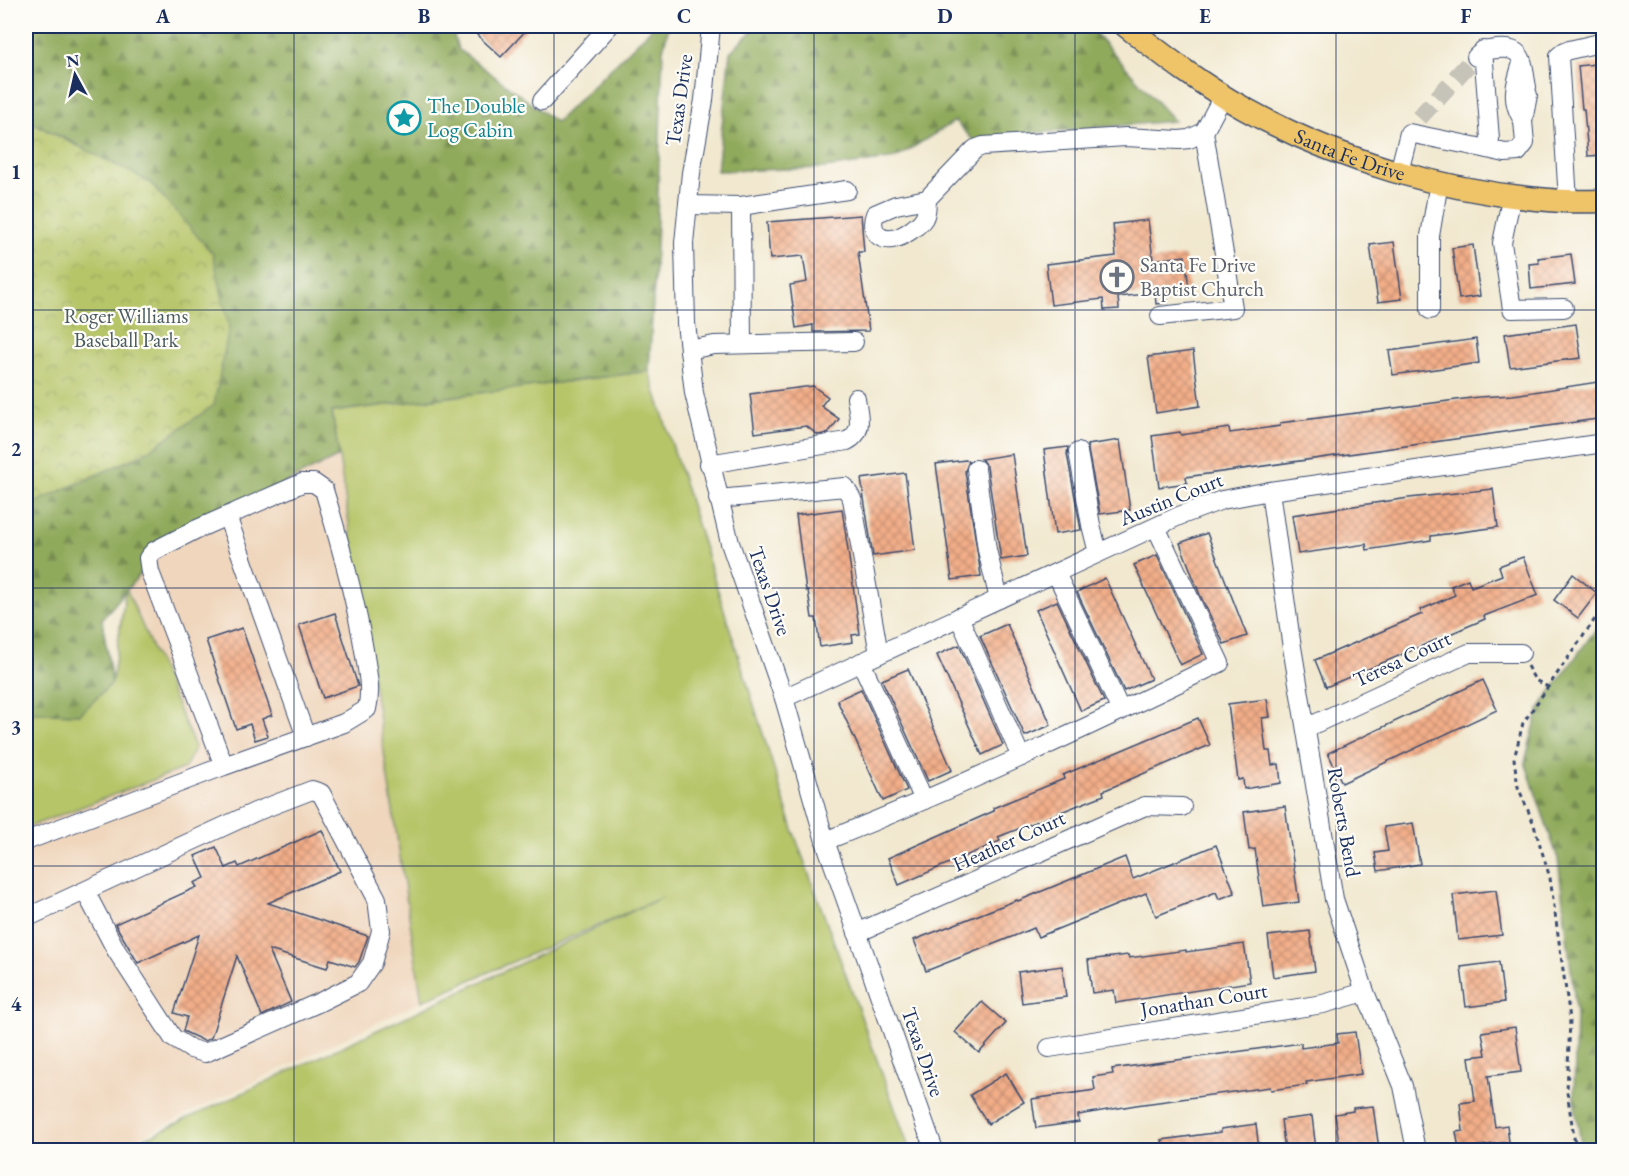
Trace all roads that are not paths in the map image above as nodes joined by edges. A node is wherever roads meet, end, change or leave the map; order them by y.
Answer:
1 (609, 26) edge
2 (711, 26) edge
3 (1126, 26) edge
4 (1604, 42) edge
5 (1522, 63) junction
6 (1223, 96) junction
7 (542, 101) dead end
8 (1523, 121) junction
9 (1204, 132) junction
10 (1488, 149) junction
11 (1399, 172) junction
12 (1439, 182) junction
13 (847, 190) dead end
14 (1512, 195) junction
15 (927, 199) dead end
16 (1568, 201) junction
17 (1604, 201) edge
18 (688, 206) junction
19 (741, 206) junction
20 (1564, 308) dead end
21 (1430, 310) dead end
22 (1160, 316) dead end
23 (854, 342) dead end
24 (742, 344) junction
25 (689, 350) junction
26 (856, 398) dead end
27 (1604, 443) edge
28 (1078, 452) dead end
29 (710, 464) junction
30 (976, 469) dead end
31 (1270, 490) junction
32 (718, 499) junction
33 (227, 516) junction
34 (1156, 527) junction
35 (1098, 553) junction
36 (1056, 573) junction
37 (999, 599) junction
38 (959, 617) junction
39 (1521, 653) road end
40 (879, 654) junction
41 (861, 662) junction
42 (784, 698) junction
43 (1121, 711) junction
44 (1306, 728) junction
45 (306, 736) junction
46 (1021, 757) junction
47 (224, 766) junction
48 (924, 800) junction
49 (1182, 807) dead end
50 (26, 841) edge
51 (825, 841) junction
52 (85, 891) junction
53 (26, 918) edge
54 (857, 933) junction
55 (1365, 992) junction
56 (1049, 1048) dead end
57 (934, 1150) edge
58 (1416, 1150) edge

1 - 7 street
2 - 18 street, Texas Drive
3 - 6 main road, Santa Fe Drive
4 - 16 street
5 - 8 street
5 - 8 street
5 - 10 street
6 - 9 street
6 - 11 main road, Santa Fe Drive
8 - 10 street
9 - 15 street
9 - 22 street
10 - 11 street
11 - 12 main road, Santa Fe Drive
12 - 14 main road, Santa Fe Drive
12 - 21 street
13 - 19 street
14 - 16 main road, Santa Fe Drive
14 - 20 street
16 - 17 main road, Santa Fe Drive
18 - 19 street
18 - 25 street, Texas Drive
19 - 24 street
23 - 24 street
24 - 25 street
25 - 29 street, Texas Drive
26 - 29 street
27 - 31 street, Austin Court
28 - 35 street
29 - 32 street, Texas Drive
30 - 37 street
31 - 34 street, Austin Court
31 - 44 street, Roberts Bend
32 - 40 street
32 - 42 street, Texas Drive
33 - 45 street
33 - 45 street
33 - 47 street
34 - 35 street, Austin Court
34 - 43 street
35 - 36 street, Austin Court
36 - 37 street, Austin Court
36 - 43 street
37 - 38 street, Austin Court
38 - 40 street, Austin Court
38 - 46 street
39 - 44 street, Teresa Court
40 - 41 street, Austin Court
41 - 42 street, Austin Court
41 - 48 street
42 - 51 street, Texas Drive
43 - 46 street
44 - 55 street, Roberts Bend
45 - 47 street
46 - 48 street
47 - 50 street
48 - 51 street
49 - 54 street, Heather Court
51 - 54 street, Texas Drive
52 - 52 street
52 - 53 street
54 - 57 street, Texas Drive
55 - 56 street, Jonathan Court
55 - 58 street, Roberts Bend

